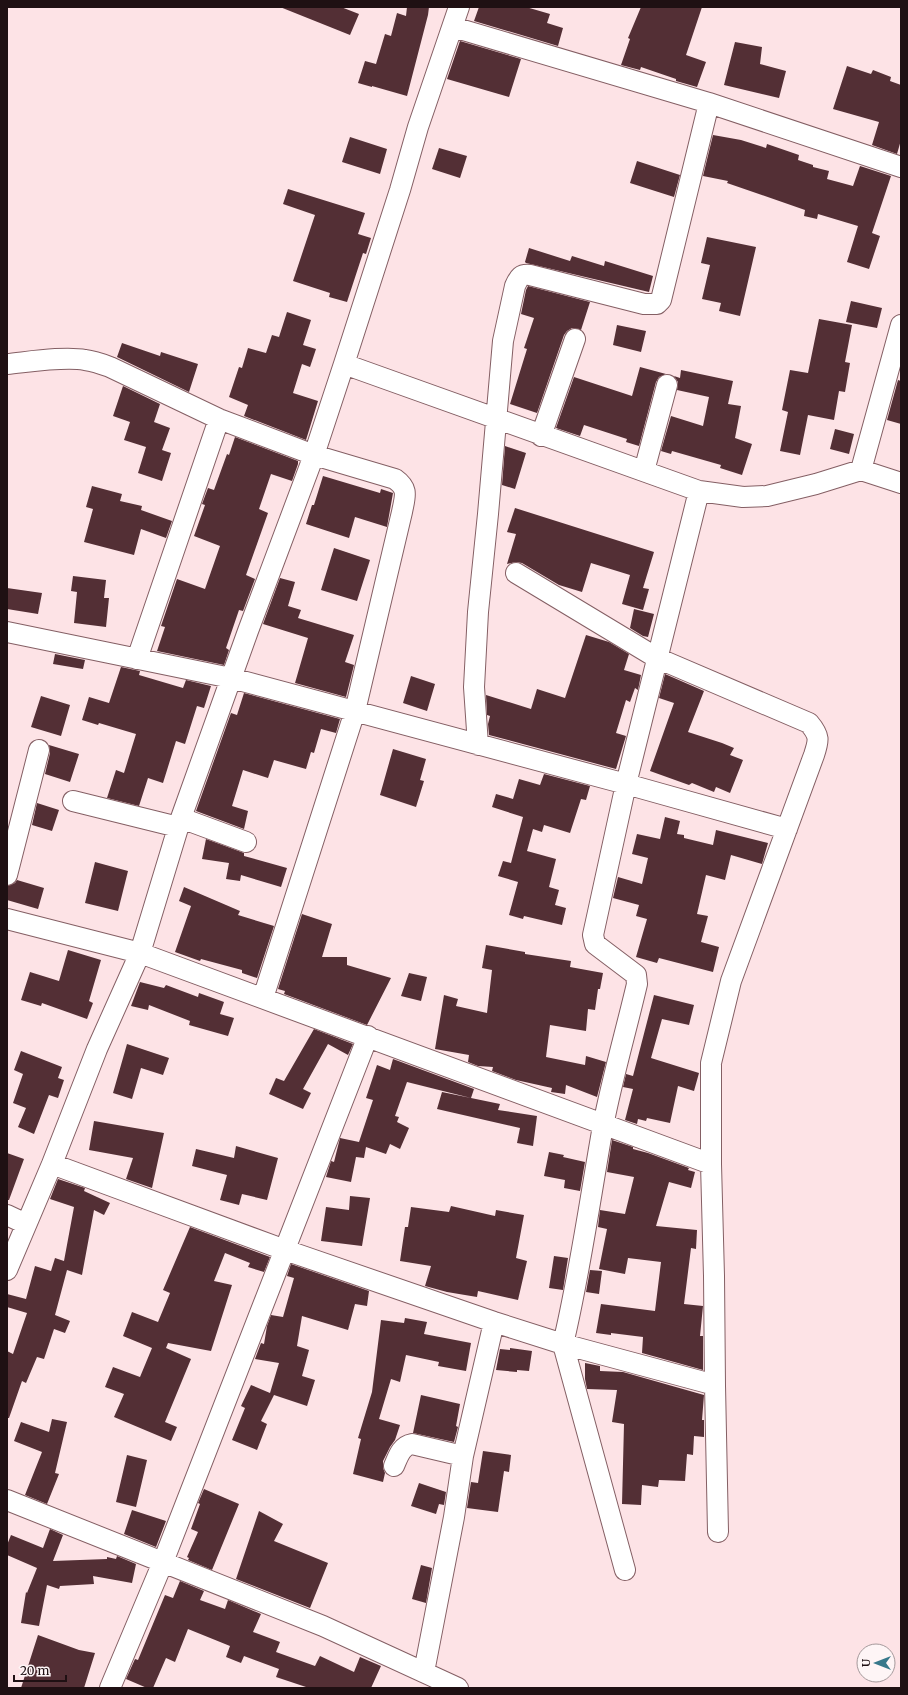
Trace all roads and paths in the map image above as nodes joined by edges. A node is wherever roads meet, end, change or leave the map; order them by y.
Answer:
1 (459, 7) edge
2 (453, 27) junction
3 (709, 103) junction
4 (901, 167) edge
5 (900, 330) edge
6 (575, 339) dead end
7 (7, 364) edge
8 (344, 364) junction
9 (667, 385) dead end
10 (219, 419) junction
11 (497, 419) junction
12 (541, 436) junction
13 (314, 455) junction
14 (861, 470) junction
15 (644, 471) junction
16 (901, 482) edge
17 (699, 491) junction
18 (516, 573) dead end
19 (7, 632) edge
20 (657, 658) junction
21 (137, 659) junction
22 (231, 678) junction
23 (355, 711) junction
24 (478, 745) junction
25 (39, 750) dead end
26 (626, 784) junction
27 (73, 801) dead end
28 (179, 823) junction
29 (787, 829) junction
30 (246, 842) dead end
31 (7, 875) edge
32 (7, 919) edge
33 (140, 953) junction
34 (263, 998) junction
35 (368, 1036) junction
36 (603, 1125) junction
37 (52, 1164) junction
38 (711, 1164) junction
39 (7, 1215) edge
40 (26, 1224) junction
41 (284, 1250) junction
42 (7, 1270) edge
43 (494, 1322) junction
44 (563, 1344) junction
45 (715, 1385) junction
46 (463, 1456) junction
47 (394, 1466) dead end
48 (7, 1500) edge
49 (718, 1532) dead end
50 (163, 1562) junction
51 (625, 1570) dead end
52 (424, 1672) junction
53 (110, 1688) edge
54 (458, 1688) edge

1 - 2 street
2 - 3 street
2 - 8 street
3 - 4 street
3 - 11 street
5 - 14 street
6 - 12 street
7 - 10 street
8 - 11 street
8 - 13 street
9 - 15 street
10 - 13 street
10 - 21 street
11 - 12 street
11 - 24 street
12 - 15 street
13 - 22 street
13 - 23 street
14 - 16 street
14 - 17 street
15 - 17 street
17 - 20 street
18 - 20 street
19 - 21 street
20 - 26 street
20 - 29 street
21 - 22 street
22 - 23 street
22 - 28 street
23 - 24 street
23 - 34 street
24 - 26 street
25 - 31 street
26 - 29 street
26 - 36 street
27 - 28 street
28 - 30 street
28 - 33 street
29 - 38 street
32 - 33 street
33 - 34 street
33 - 37 street
34 - 35 street
35 - 36 street
35 - 41 street
36 - 38 street
36 - 44 street
37 - 40 street
37 - 41 street
38 - 45 street
39 - 40 street
40 - 42 street
41 - 43 street
41 - 50 street
43 - 44 street
43 - 46 street
44 - 45 street
44 - 51 street
45 - 49 street
46 - 47 street
46 - 52 street
48 - 50 street
50 - 52 street
50 - 53 street
52 - 54 street

